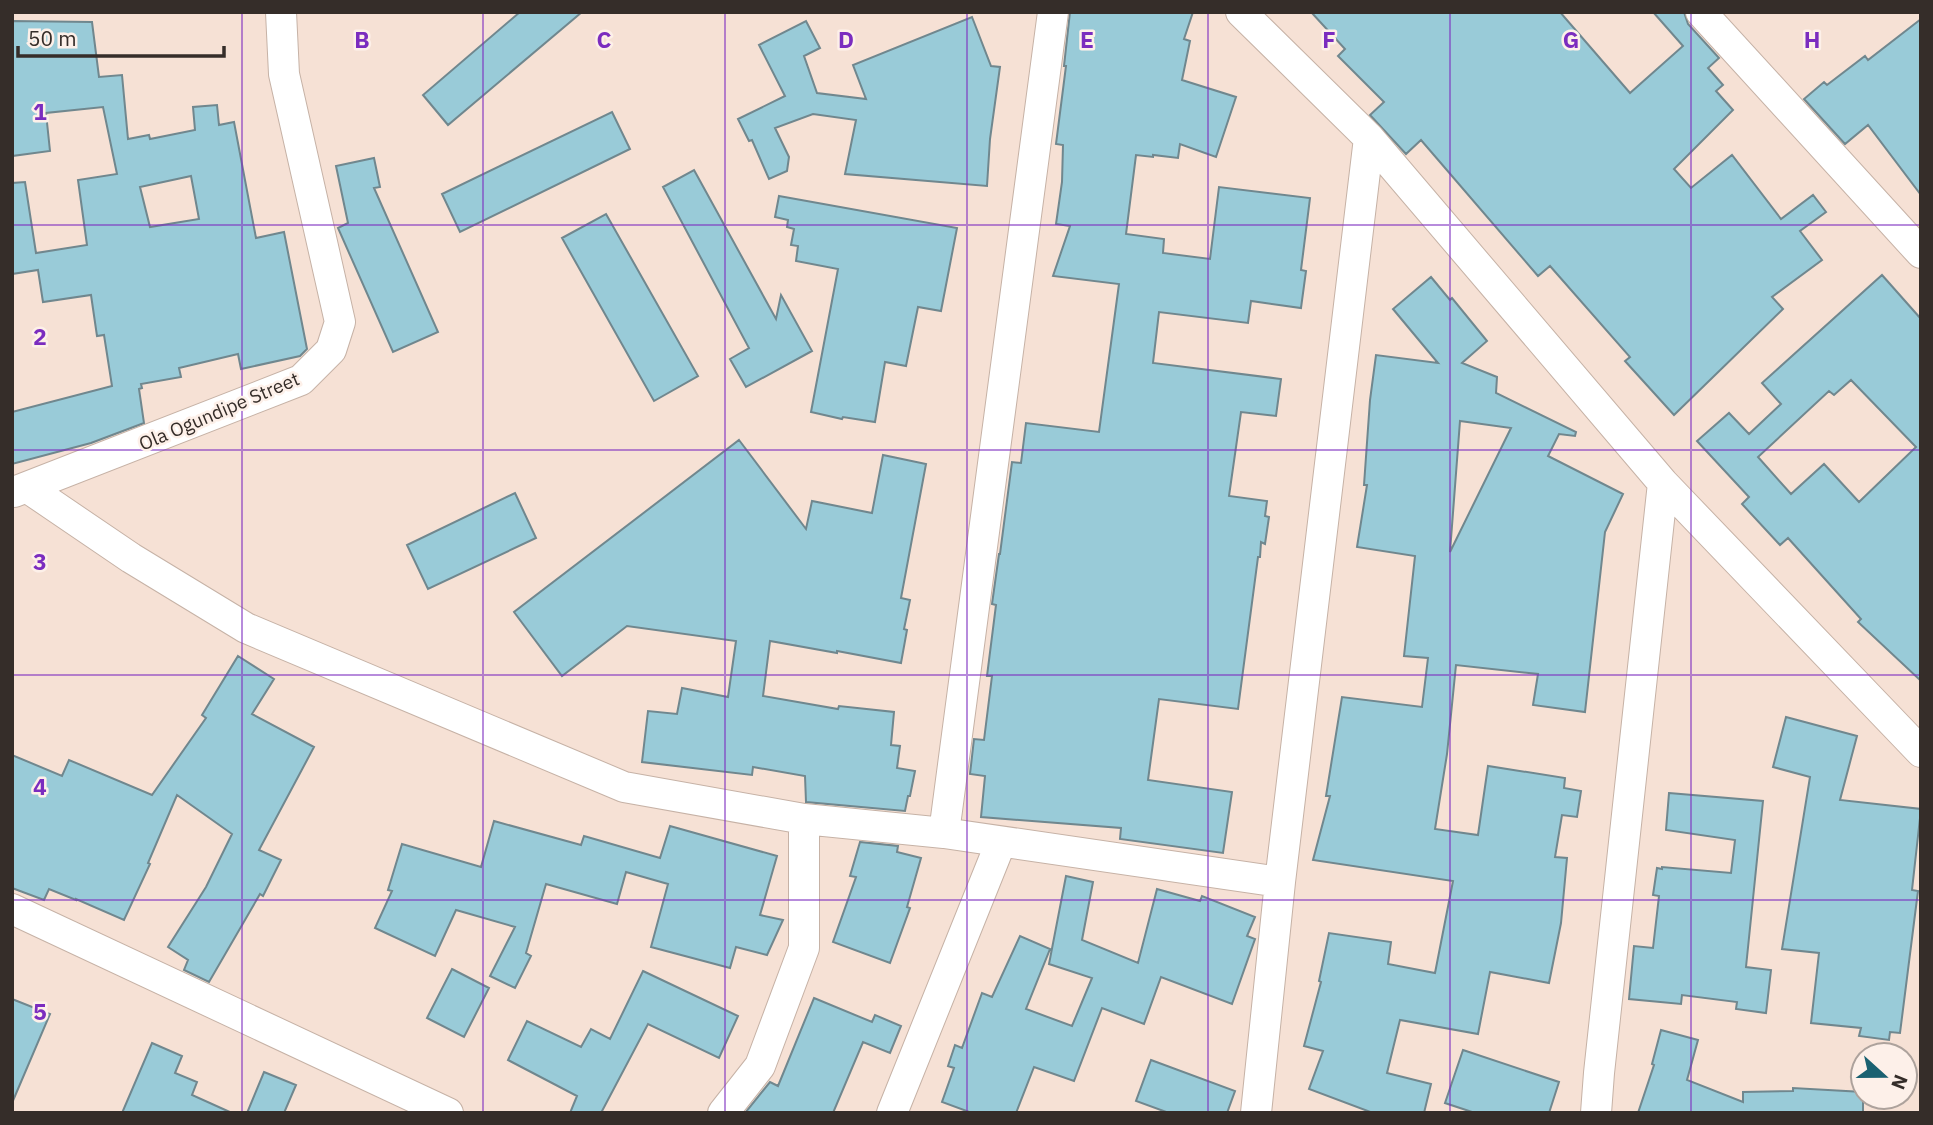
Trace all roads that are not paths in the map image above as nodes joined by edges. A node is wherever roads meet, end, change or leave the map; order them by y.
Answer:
1 (281, 12) edge
2 (1053, 12) edge
3 (1241, 12) edge
4 (1701, 12) edge
5 (1369, 138) junction
6 (1921, 253) edge
7 (1663, 483) junction
8 (20, 490) edge
9 (1921, 752) edge
10 (804, 819) junction
11 (944, 833) junction
12 (1001, 842) junction
13 (1280, 882) junction
14 (12, 909) edge
15 (448, 1113) edge
16 (723, 1113) edge
17 (892, 1113) edge
18 (1256, 1113) edge
19 (1596, 1113) edge

1 - 8 street, Ola Ogundipe Street
2 - 11 street
3 - 5 street
4 - 6 street
5 - 7 street
5 - 13 street
7 - 9 street
7 - 19 street
8 - 10 street
10 - 11 street
10 - 16 street
11 - 12 street
12 - 13 street
12 - 17 street
13 - 18 street
14 - 15 street

